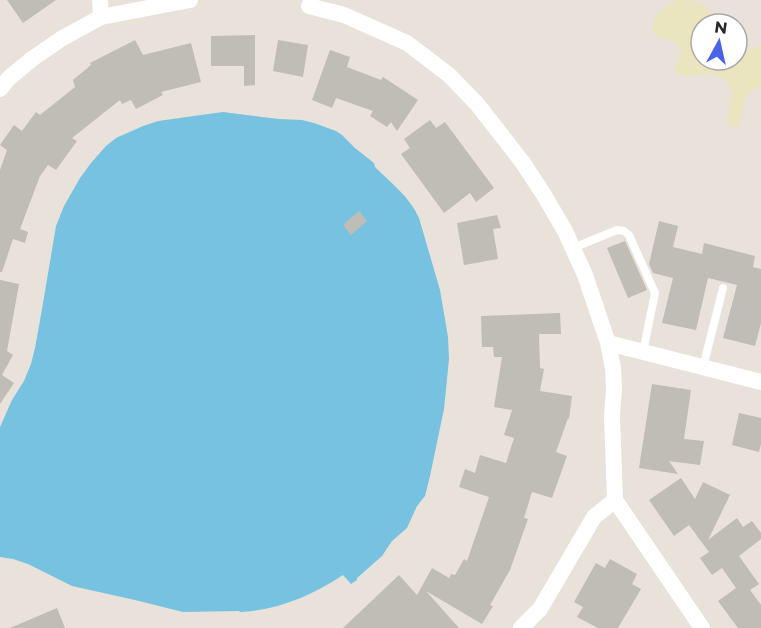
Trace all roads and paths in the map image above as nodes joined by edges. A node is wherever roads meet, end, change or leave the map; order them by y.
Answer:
1 (190, 0) edge
2 (328, 0) edge
3 (307, 2) edge
4 (101, 8) edge
5 (344, 15) junction
6 (3, 83) edge
7 (573, 248) junction
8 (723, 288) dead end
9 (608, 343) junction
10 (643, 352) junction
11 (703, 367) junction
12 (761, 382) edge
13 (615, 500) junction
14 (540, 609) junction
15 (521, 628) edge
16 (537, 628) edge
17 (702, 628) edge

1 - 4 street
2 - 5 street
3 - 5 street
4 - 6 street
5 - 7 street
7 - 9 street
7 - 10 lane
8 - 11 lane
9 - 10 street
9 - 13 street
10 - 11 street
11 - 12 street
13 - 14 street
13 - 17 street
14 - 15 street
14 - 16 street

